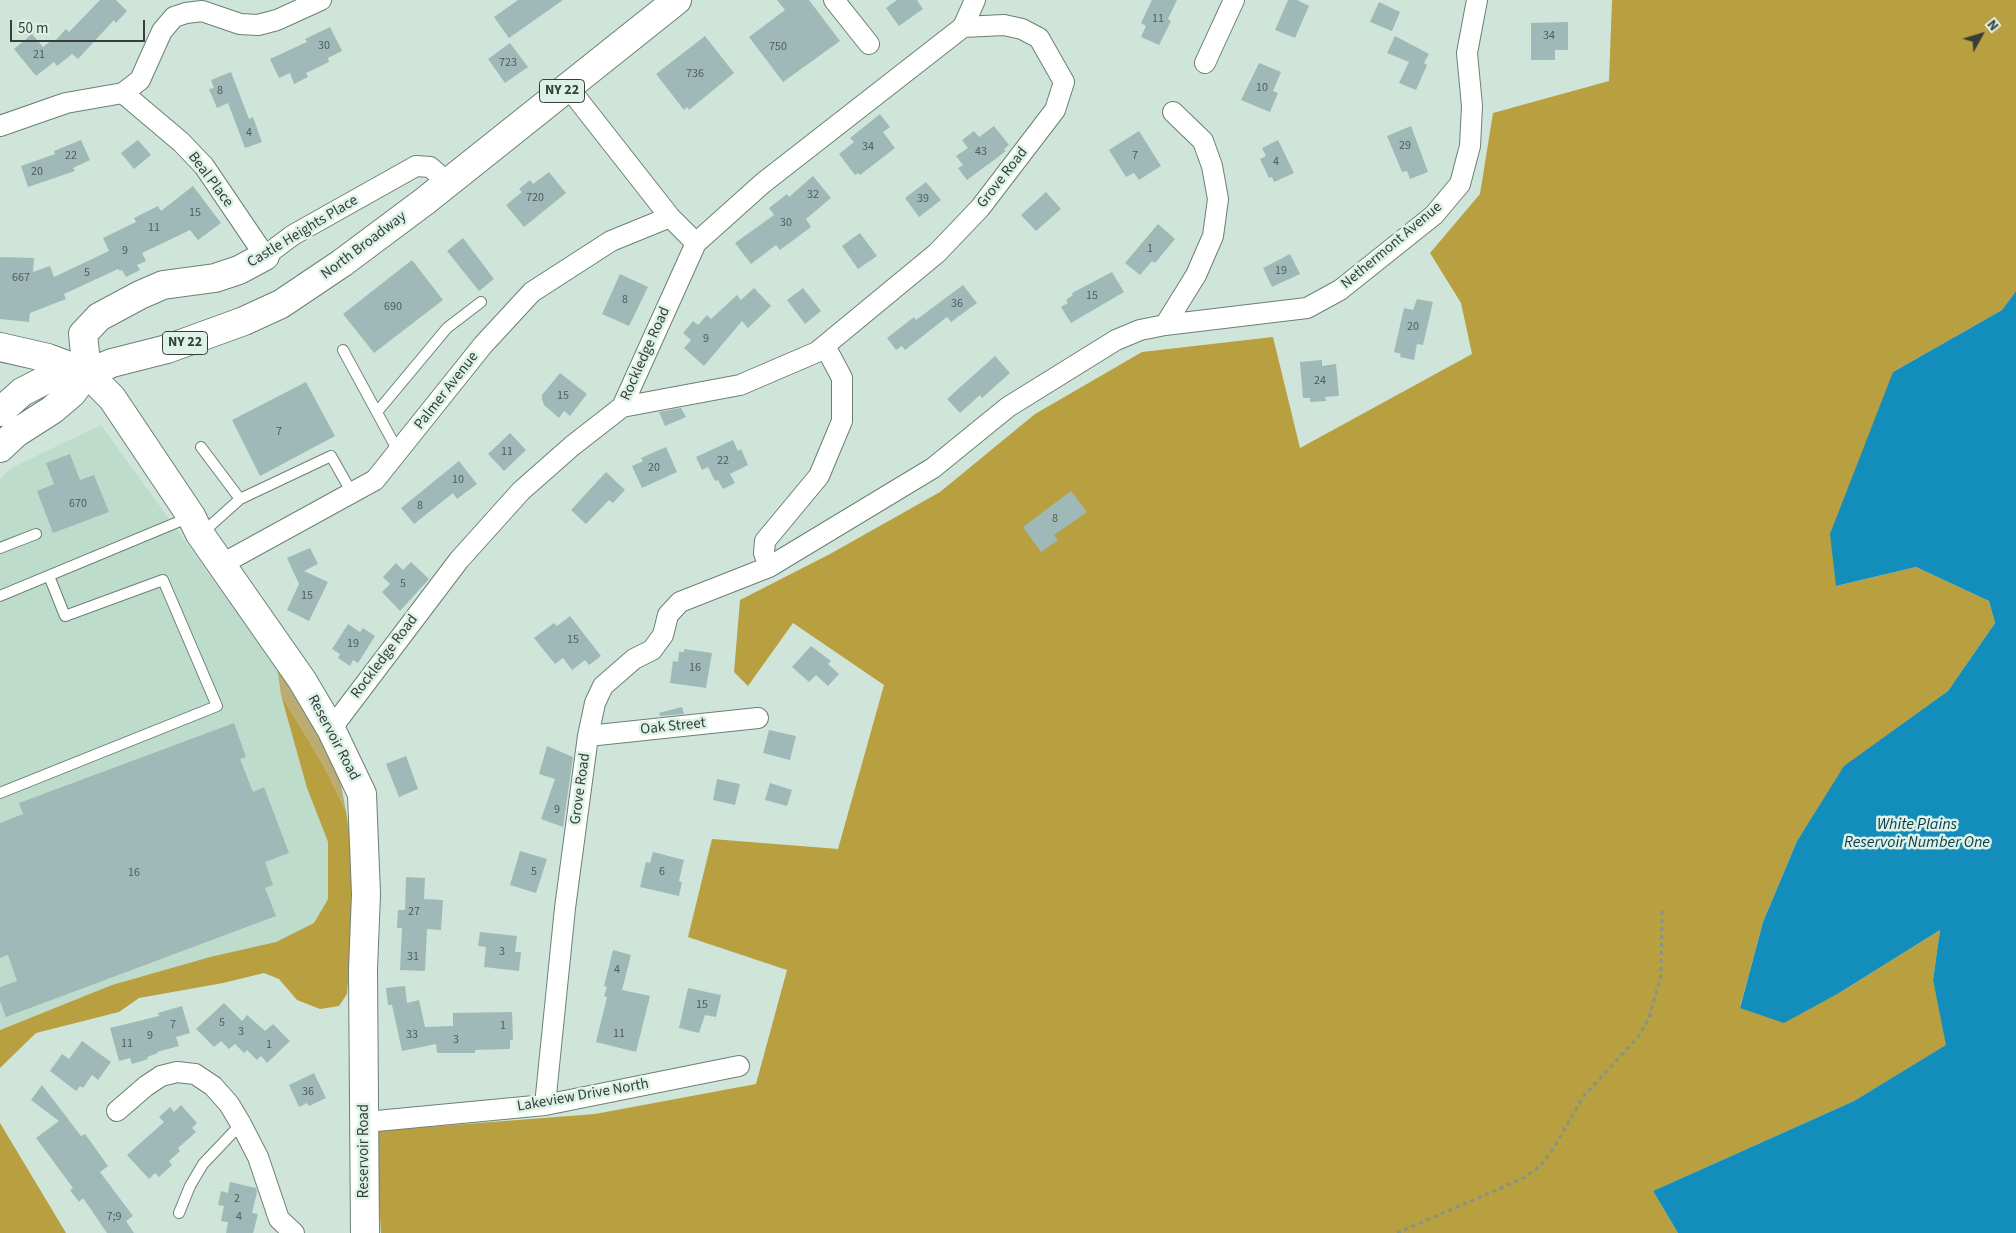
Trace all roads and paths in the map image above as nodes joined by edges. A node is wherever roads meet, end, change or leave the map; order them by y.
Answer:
1 (321, 0) edge
2 (677, 0) edge
3 (834, 0) edge
4 (976, 0) edge
5 (1234, 0) edge
6 (1477, 0) edge
7 (964, 27) junction
8 (869, 44) dead end
9 (1205, 63) dead end
10 (568, 87) junction
11 (123, 93) junction
12 (1173, 112) dead end
13 (0, 126) edge
14 (447, 182) junction
15 (670, 217) junction
16 (691, 238) junction
17 (265, 256) junction
18 (480, 302) dead end
19 (1165, 325) junction
20 (825, 346) junction
21 (0, 347) edge
22 (344, 350) dead end
23 (87, 373) junction
24 (622, 407) junction
25 (0, 412) edge
26 (377, 412) junction
27 (201, 447) dead end
28 (0, 448) edge
29 (399, 452) junction
30 (352, 493) junction
31 (240, 499) junction
32 (196, 525) junction
33 (36, 534) dead end
34 (0, 548) edge
35 (222, 564) junction
36 (769, 567) junction
37 (49, 576) junction
38 (0, 596) edge
39 (758, 718) dead end
40 (331, 728) junction
41 (588, 736) junction
42 (0, 792) edge
43 (1662, 911) dead end
44 (739, 1066) dead end
45 (545, 1106) junction
46 (117, 1111) dead end
47 (366, 1122) junction
48 (241, 1124) junction
49 (179, 1213) dead end
50 (294, 1233) edge
51 (365, 1233) edge
52 (1397, 1233) edge

1 - 11 street
2 - 10 street, North Broadway / NY 22
3 - 8 street
4 - 7 street
5 - 9 street
6 - 19 street, Nethermont Avenue
7 - 16 street, Rockledge Road
7 - 20 street, Grove Road
10 - 14 street, North Broadway / NY 22
10 - 15 street
11 - 13 street
11 - 17 street, Beal Place
12 - 19 street
14 - 17 street, Castle Heights Place
14 - 23 street, North Broadway / NY 22
15 - 16 street
15 - 29 street, Palmer Avenue
16 - 24 street, Rockledge Road
17 - 23 street, Castle Heights Place
18 - 26 lane
19 - 36 street, Grove Road
20 - 24 street, Grove Road
20 - 36 street
21 - 23 street
22 - 26 lane
23 - 25 street
23 - 28 street
23 - 32 street, Reservoir Road
24 - 40 street, Rockledge Road
26 - 29 lane
27 - 31 lane
29 - 30 street, Palmer Avenue
30 - 31 lane
30 - 35 street, Palmer Avenue
31 - 32 lane
32 - 35 street, Reservoir Road
32 - 37 lane
33 - 34 lane
35 - 40 street, Reservoir Road
36 - 41 street, Grove Road
37 - 38 lane
37 - 42 lane
39 - 41 street, Oak Street
40 - 47 street, Reservoir Road
41 - 45 street, Grove Road
43 - 52 path
44 - 45 street, Lakeview Drive North
45 - 47 street, Lakeview Drive North
46 - 48 street
47 - 51 street, Reservoir Road
48 - 49 lane
48 - 50 street

